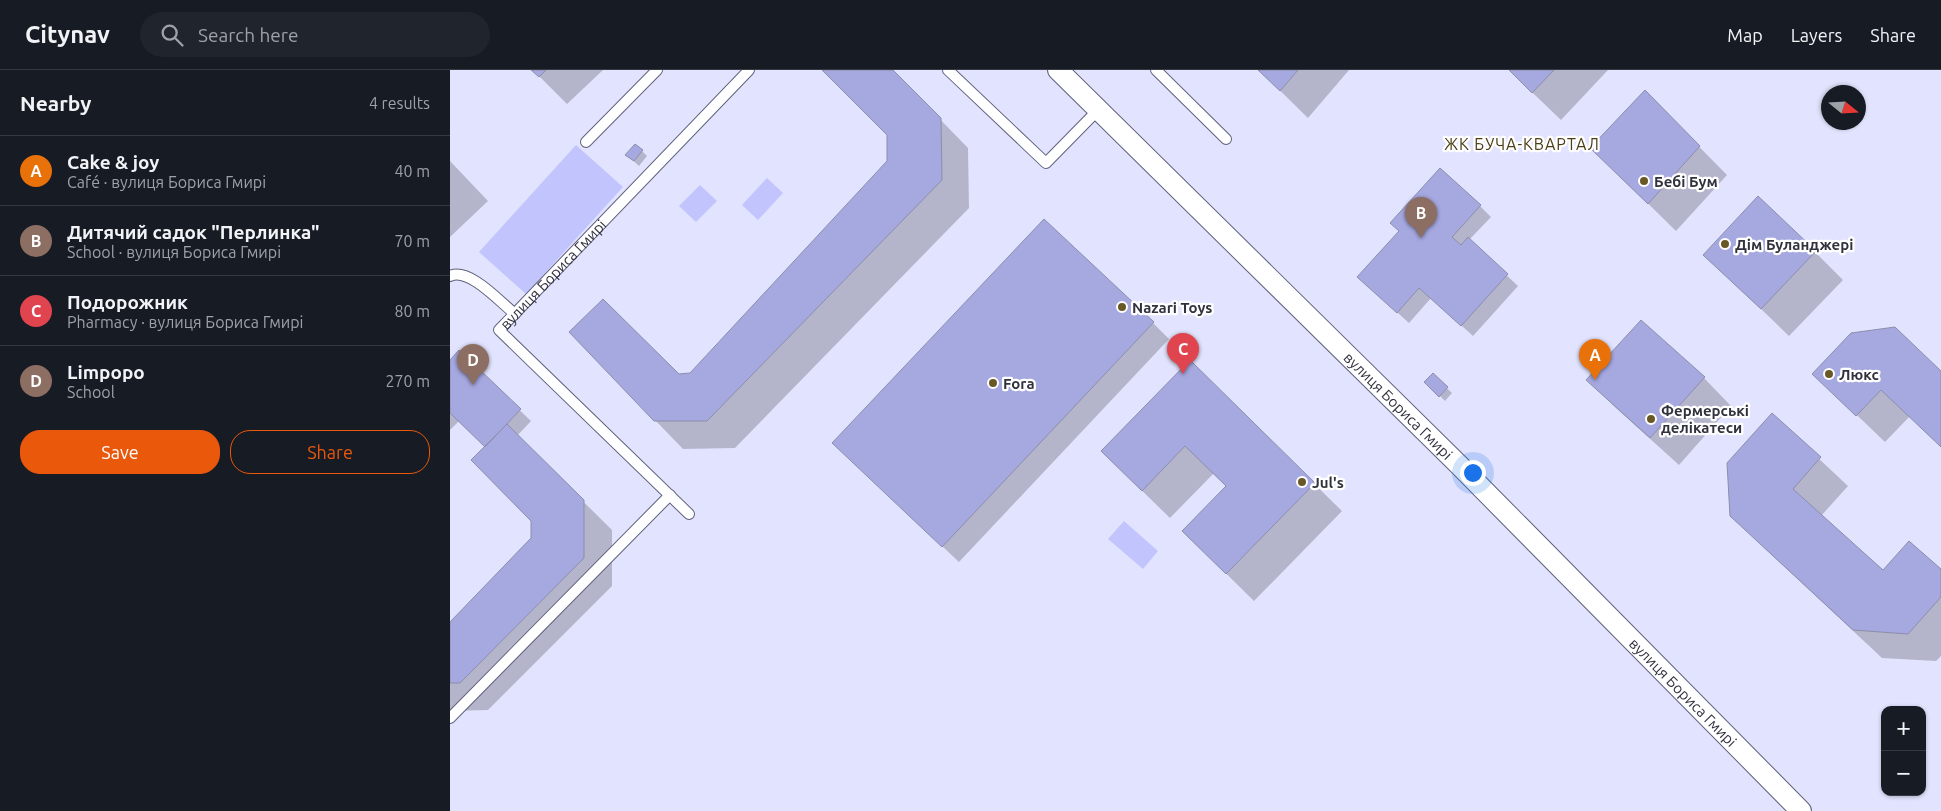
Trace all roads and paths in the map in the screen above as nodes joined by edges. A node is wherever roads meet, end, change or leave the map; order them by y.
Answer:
1 (657, 70) edge
2 (750, 70) edge
3 (948, 70) edge
4 (1058, 70) edge
5 (1156, 70) edge
6 (1098, 110) junction
7 (1226, 139) dead end
8 (586, 142) dead end
9 (450, 276) edge
10 (515, 314) junction
11 (670, 495) junction
12 (690, 514) dead end
13 (450, 718) edge
14 (1801, 811) edge

1 - 8 lane
2 - 10 lane, вулиця Бориса Гмирі
3 - 6 lane
4 - 6 street, вулиця Бориса Гмирі
5 - 7 lane
6 - 14 street, вулиця Бориса Гмирі
9 - 10 lane
10 - 11 lane, вулиця Бориса Гмирі
11 - 12 lane, вулиця Бориса Гмирі
11 - 13 lane

